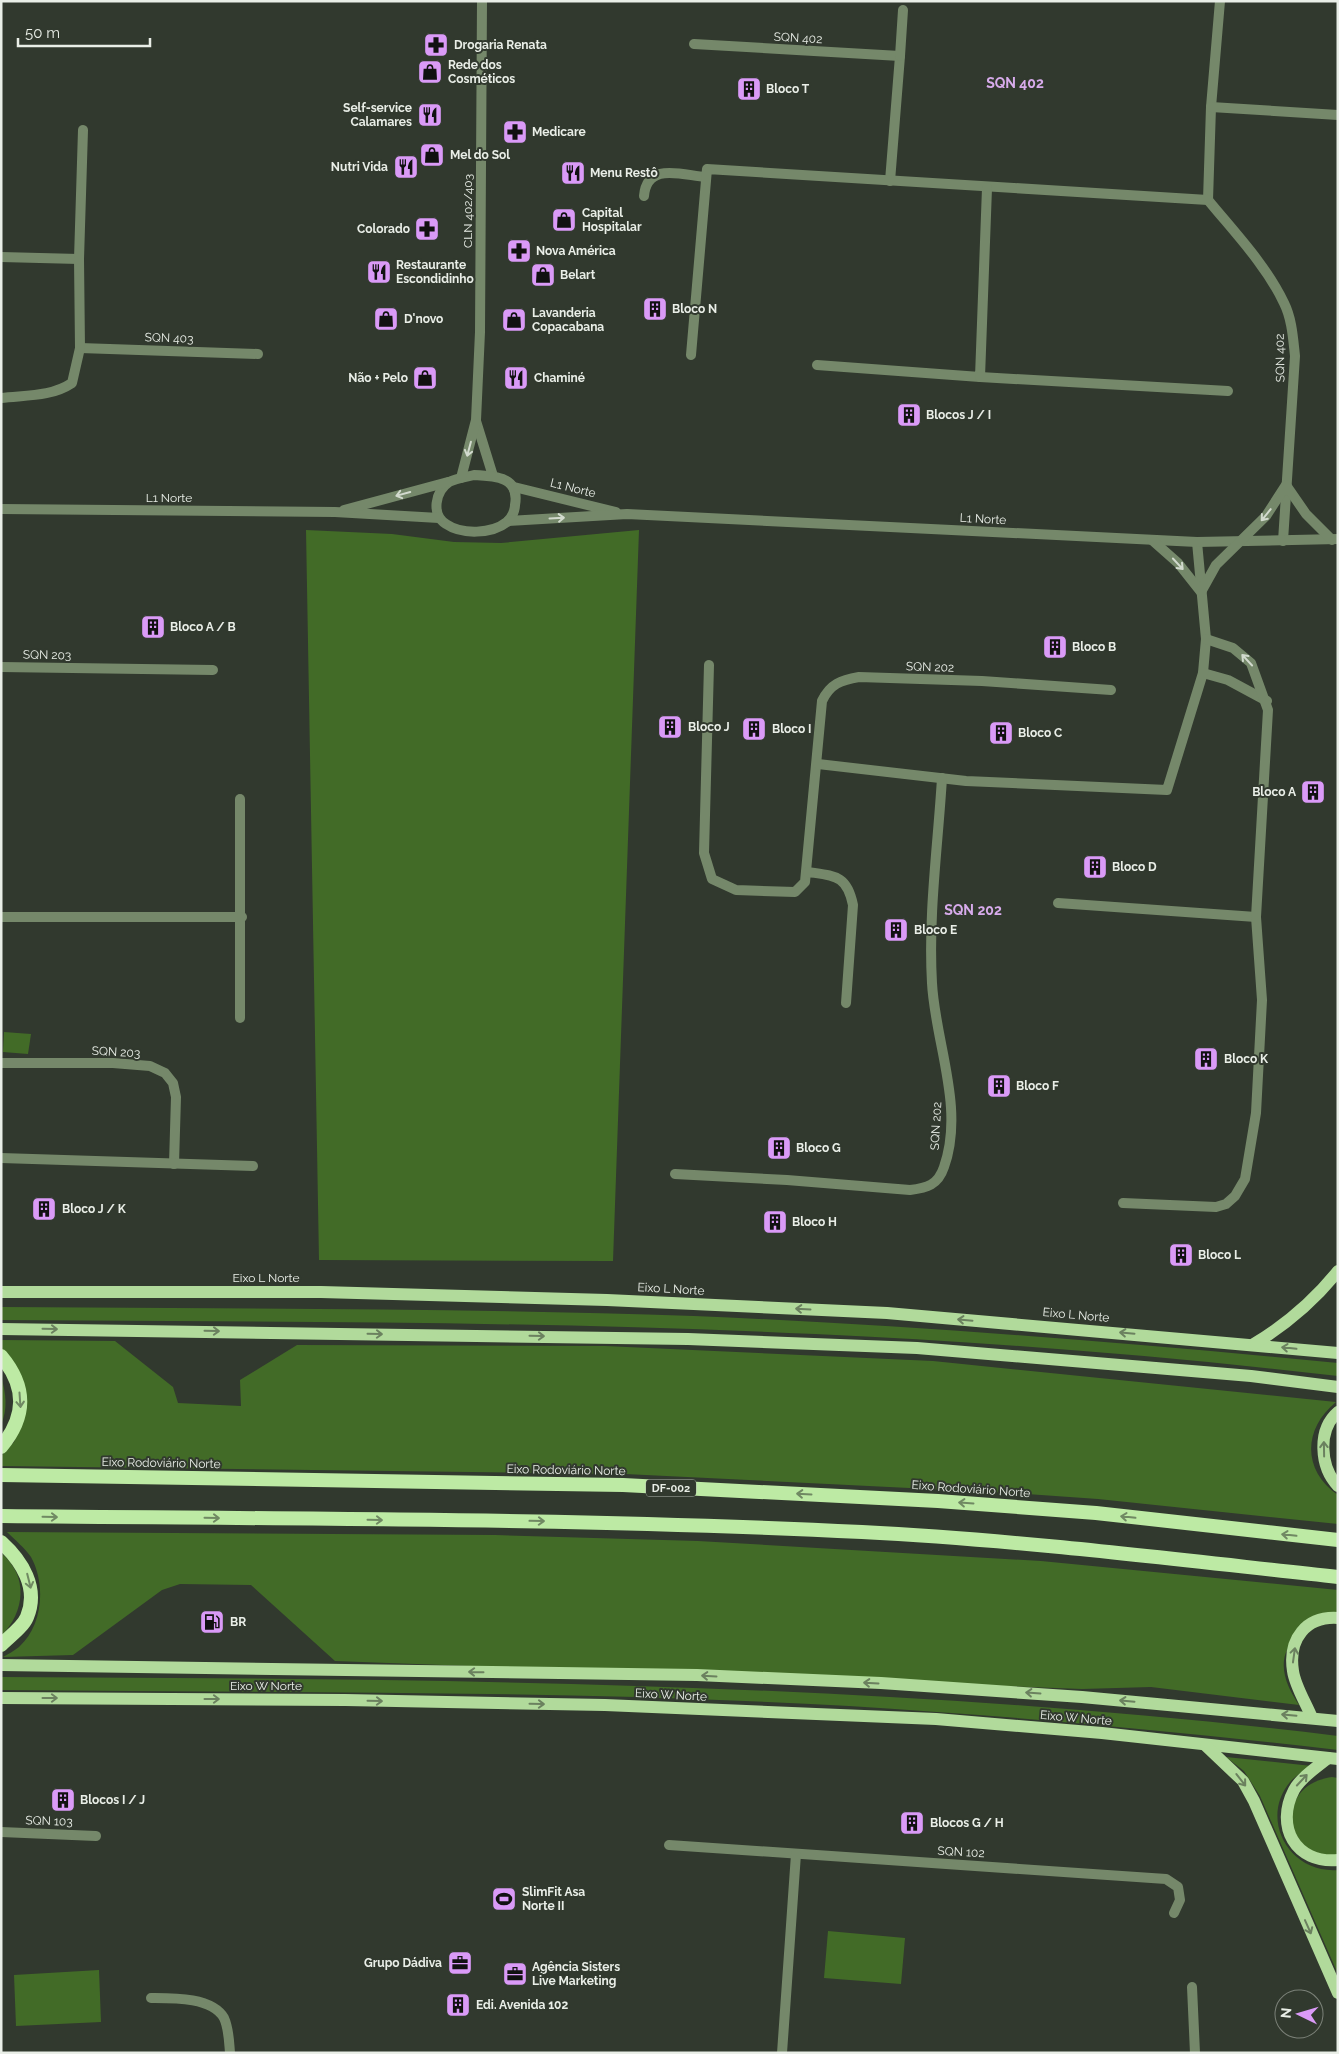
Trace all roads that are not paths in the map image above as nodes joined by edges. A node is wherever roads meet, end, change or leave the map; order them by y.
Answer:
1 (482, 1) edge
2 (1220, 1) edge
3 (903, 10) dead end
4 (694, 44) dead end
5 (900, 56) junction
6 (1211, 107) junction
7 (1338, 115) edge
8 (83, 130) dead end
9 (706, 177) junction
10 (890, 181) junction
11 (988, 188) junction
12 (644, 196) dead end
13 (1208, 200) junction
14 (1, 257) edge
15 (79, 259) junction
16 (80, 348) junction
17 (258, 354) dead end
18 (692, 355) dead end
19 (817, 366) dead end
20 (980, 377) junction
21 (1228, 391) dead end
22 (1, 398) edge
23 (476, 420) junction
24 (493, 476) junction
25 (461, 478) junction
26 (450, 482) junction
27 (1286, 486) junction
28 (514, 487) junction
29 (2, 509) edge
30 (335, 512) junction
31 (627, 514) junction
32 (440, 518) junction
33 (508, 521) junction
34 (1335, 539) edge
35 (1152, 540) junction
36 (1283, 541) junction
37 (1197, 542) junction
38 (1241, 542) junction
39 (1201, 592) junction
40 (1206, 639) junction
41 (709, 666) dead end
42 (1, 667) edge
43 (213, 670) dead end
44 (1202, 673) junction
45 (1111, 690) dead end
46 (1267, 700) junction
47 (818, 764) junction
48 (942, 778) junction
49 (240, 799) dead end
50 (808, 872) junction
51 (1058, 903) dead end
52 (1, 917) edge
53 (1256, 917) junction
54 (242, 918) junction
55 (846, 1002) dead end
56 (240, 1018) dead end
57 (1, 1063) edge
58 (1, 1158) edge
59 (174, 1164) junction
60 (253, 1166) dead end
61 (676, 1174) dead end
62 (1122, 1203) dead end
63 (1338, 1271) edge
64 (1, 1292) edge
65 (1, 1329) edge
66 (1254, 1344) junction
67 (1338, 1352) edge
68 (1, 1356) edge
69 (1338, 1386) edge
70 (1338, 1412) edge
71 (1, 1447) edge
72 (1, 1476) edge
73 (1338, 1486) edge
74 (1, 1516) edge
75 (1338, 1540) edge
76 (1, 1542) edge
77 (1338, 1577) edge
78 (1338, 1618) edge
79 (1, 1645) edge
80 (1, 1665) edge
81 (1, 1698) edge
82 (1312, 1718) junction
83 (1338, 1720) edge
84 (1206, 1746) junction
85 (1333, 1759) edge
86 (1, 1832) edge
87 (96, 1836) dead end
88 (669, 1845) dead end
89 (796, 1854) junction
90 (1338, 1860) edge
91 (1174, 1914) dead end
92 (1192, 1986) dead end
93 (1338, 1993) edge
94 (151, 1998) dead end
95 (230, 2053) edge
96 (782, 2053) edge
97 (1195, 2053) edge

1 - 23 street, CLN 402/403
2 - 6 street
3 - 5 street
4 - 5 street, SQN 402
5 - 10 street
6 - 7 street
6 - 13 street
8 - 15 street
9 - 10 street
9 - 12 street
9 - 18 street
10 - 11 street
11 - 13 street
11 - 20 street
13 - 27 street, SQN 402
14 - 15 street
15 - 16 street
16 - 17 street, SQN 403
16 - 22 street
19 - 20 street
20 - 21 street
23 - 24 street, CLN 402/403
23 -> 25 street, CLN 402/403
24 - 25 street
24 - 28 street
25 - 26 street
26 -> 30 street, L1 Norte
26 - 32 street
27 - 34 street
27 - 36 street, SQN 402
27 -> 38 street
28 - 31 street, L1 Norte
28 - 33 street
29 - 30 street, L1 Norte
30 - 32 street, L1 Norte
33 -> 31 street, L1 Norte
31 - 35 street, L1 Norte
32 - 33 street
34 - 36 street, L1 Norte
35 - 37 street, L1 Norte
35 -> 39 street
36 - 38 street, L1 Norte
37 - 38 street, L1 Norte
37 - 39 street
38 - 39 street
39 - 40 street
40 - 44 street
46 -> 40 street
41 - 50 street, SQN 202
42 - 43 street, SQN 203
44 - 46 street
44 - 48 street
45 - 47 street, SQN 202
46 - 53 street
47 - 48 street
47 - 50 street, SQN 202
48 - 61 street, SQN 202
49 - 54 street
50 - 55 street
51 - 53 street
52 - 54 street
53 - 62 street
54 - 56 street
57 - 59 street, SQN 203
58 - 59 street
59 - 60 street
63 - 66 main road
66 -> 64 main road, Eixo L Norte
65 -> 69 main road
67 -> 66 main road, Eixo L Norte
68 -> 71 highway
73 -> 70 main road
75 -> 72 highway, Eixo Rodoviário Norte / DF-002
74 -> 77 highway
76 -> 79 highway
82 -> 78 main road
82 -> 80 main road, Eixo W Norte
81 -> 84 main road, Eixo W Norte
82 - 83 main road, Eixo W Norte
84 - 85 main road, Eixo W Norte
84 -> 93 main road
90 -> 85 main road
86 - 87 street, SQN 103
88 - 89 street, SQN 102
89 - 91 street, SQN 102
89 - 96 street
92 - 97 street
94 - 95 street

